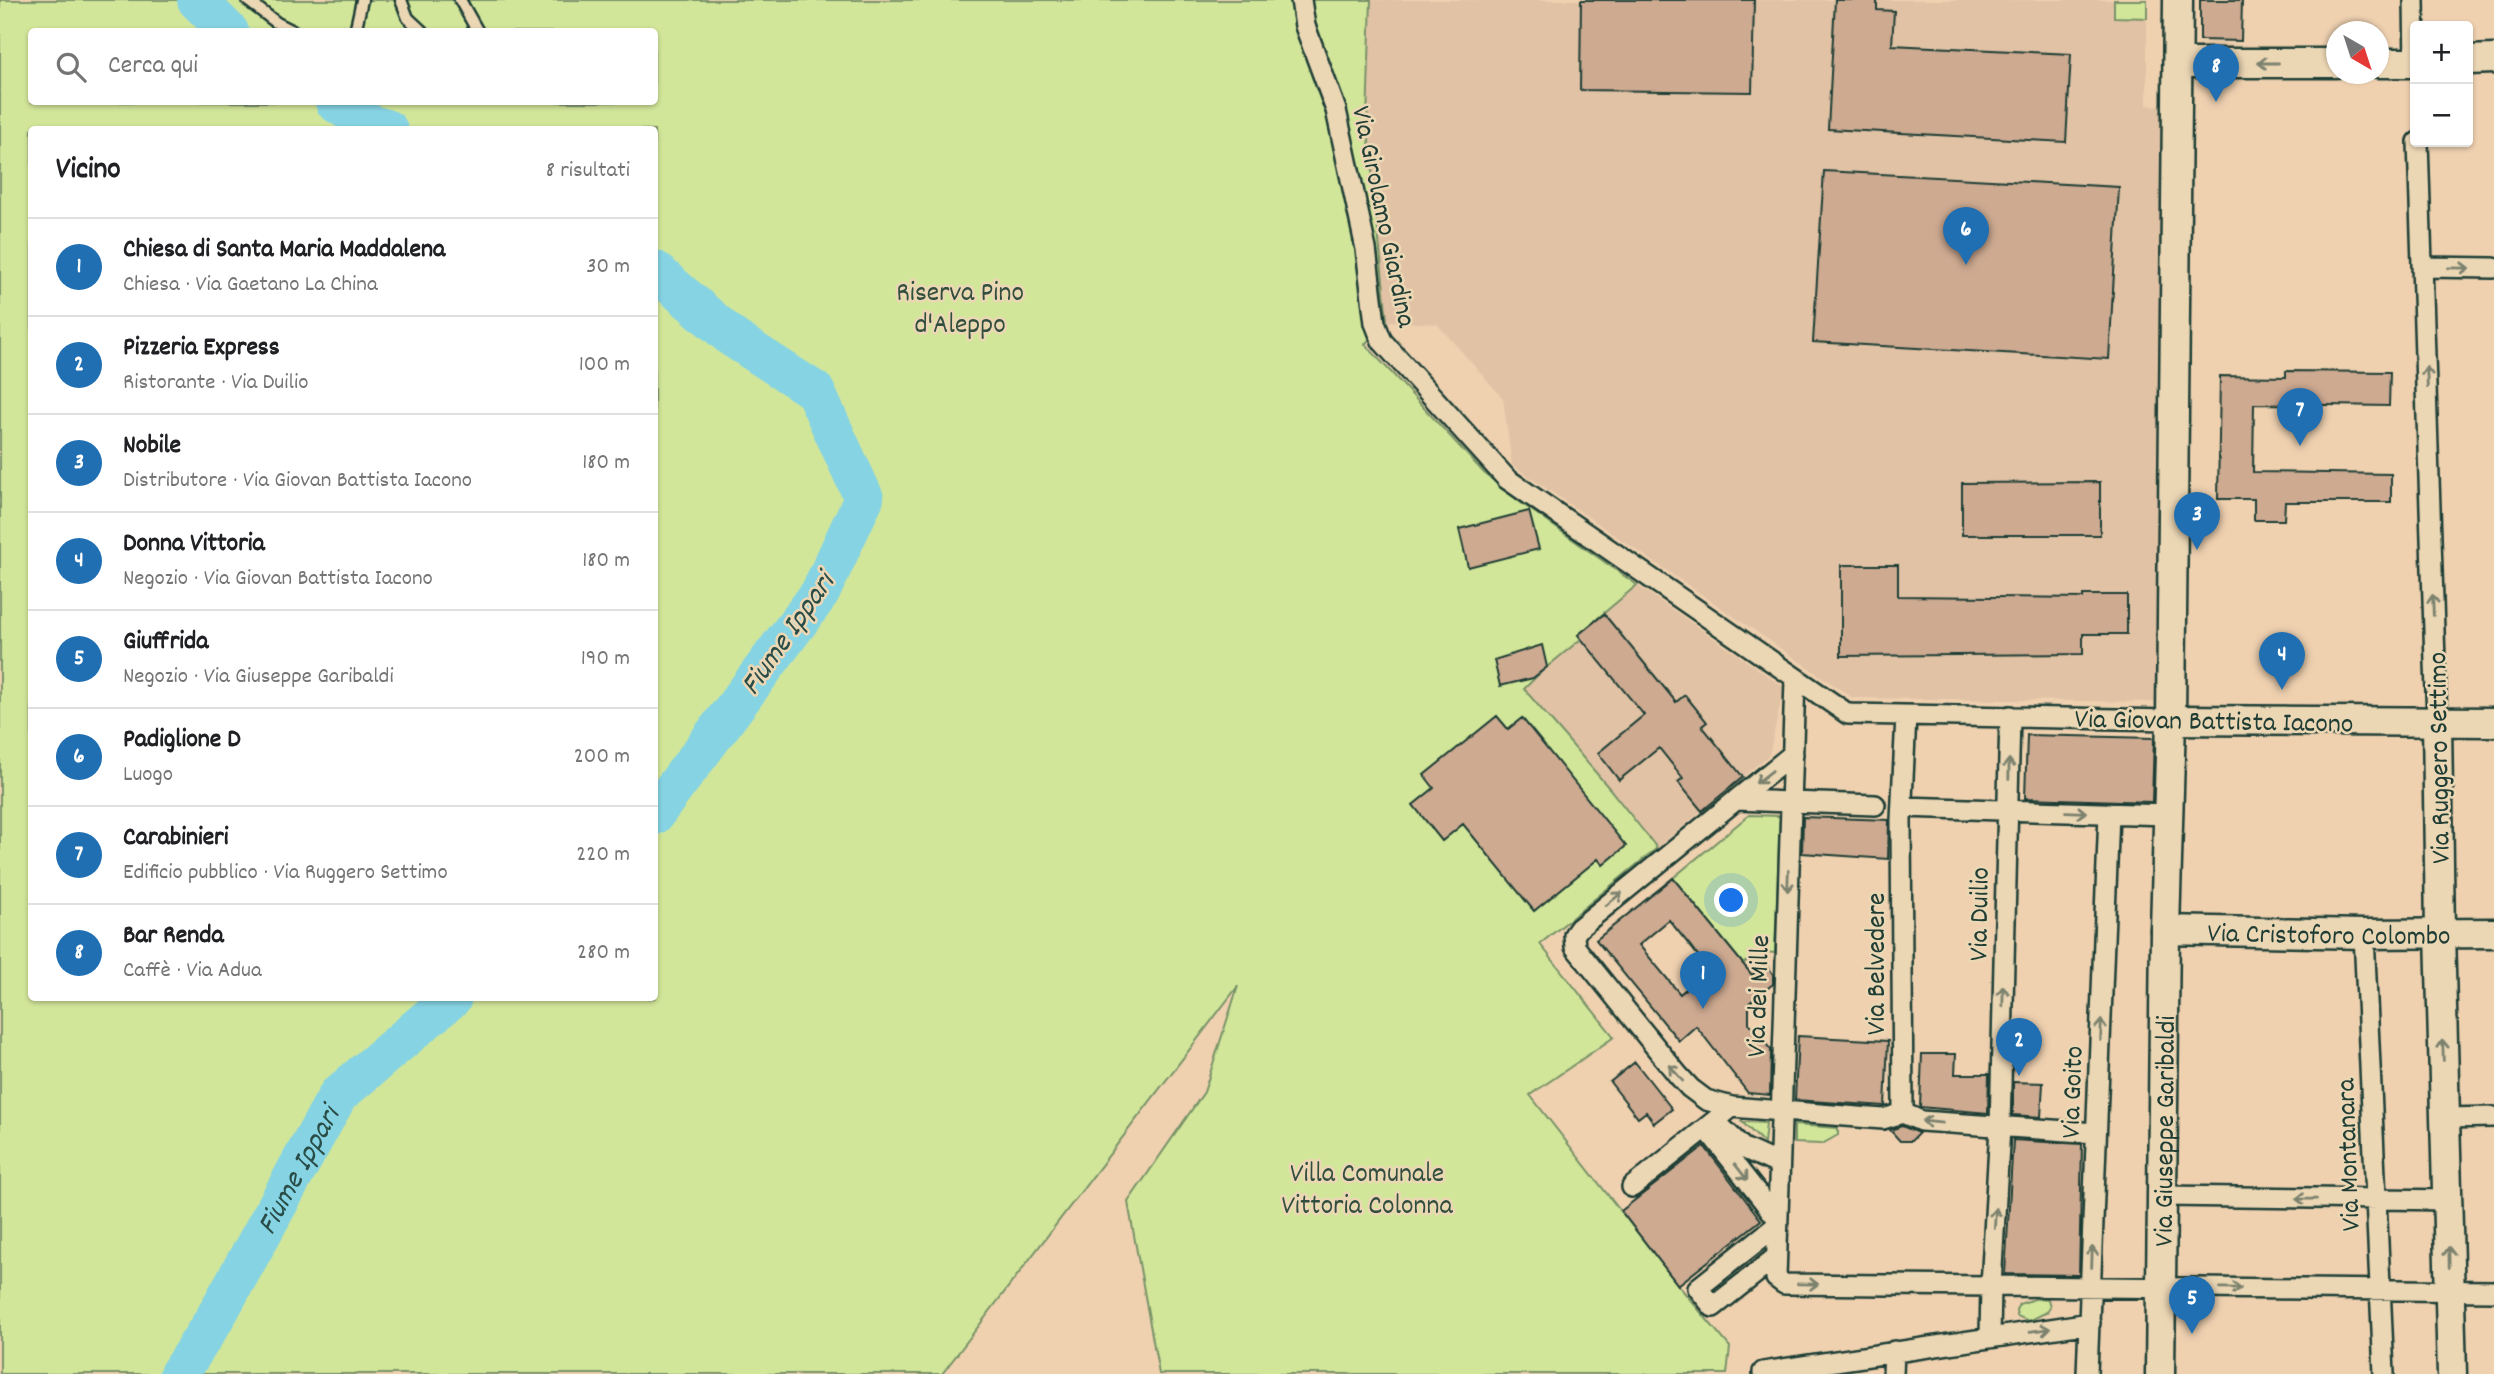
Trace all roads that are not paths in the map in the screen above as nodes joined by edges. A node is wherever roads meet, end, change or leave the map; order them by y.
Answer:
1 (247, 0) edge
2 (362, 0) edge
3 (401, 0) edge
4 (460, 0) edge
5 (1301, 0) edge
6 (2178, 0) edge
7 (2414, 0) edge
8 (2414, 21) edge
9 (287, 28) edge
10 (356, 28) edge
11 (419, 28) edge
12 (476, 28) edge
13 (2494, 59) edge
14 (2473, 60) edge
15 (2178, 63) junction
16 (2326, 63) edge
17 (2389, 63) edge
18 (2410, 64) edge
19 (2418, 147) edge
20 (2424, 267) junction
21 (2494, 268) edge
22 (1792, 677) junction
23 (1906, 716) junction
24 (2010, 716) junction
25 (2171, 720) junction
26 (2437, 722) junction
27 (2494, 722) edge
28 (1793, 754) junction
29 (1735, 800) junction
30 (1786, 805) junction
31 (1875, 805) dead end
32 (2008, 810) junction
33 (1902, 813) junction
34 (2109, 813) junction
35 (2168, 815) junction
36 (2165, 930) junction
37 (2440, 933) junction
38 (2494, 933) edge
39 (2364, 934) junction
40 (1781, 1104) junction
41 (1732, 1107) junction
42 (1903, 1110) junction
43 (2494, 1117) edge
44 (2445, 1118) junction
45 (2004, 1123) junction
46 (1711, 1124) junction
47 (2096, 1133) junction
48 (1779, 1164) junction
49 (1632, 1187) dead end
50 (2164, 1196) junction
51 (2377, 1200) junction
52 (2448, 1200) junction
53 (1776, 1221) junction
54 (1775, 1258) junction
55 (1991, 1286) junction
56 (2091, 1287) junction
57 (2162, 1287) junction
58 (2379, 1289) junction
59 (2450, 1289) junction
60 (2494, 1292) edge
61 (2090, 1323) junction
62 (1990, 1336) junction
63 (1893, 1365) edge
64 (1763, 1373) edge
65 (2088, 1374) edge
66 (2160, 1374) edge
67 (2384, 1374) edge
68 (2452, 1374) edge

1 - 9 lane
2 - 10 lane
3 - 11 lane
4 - 12 lane
5 - 22 street, Via Girolamo Giardina
6 - 15 main road
7 - 8 street
13 - 14 main road
16 -> 15 main road
15 - 25 main road, Via Giuseppe Garibaldi
17 - 18 main road
19 - 20 street, Via Ruggero Settimo
20 -> 21 street
26 -> 20 street, Via Ruggero Settimo
22 - 23 street, Via Girolamo Giardina
22 - 28 street, Via dei Mille
23 - 24 street, Via Giovan Battista Iacono
23 - 33 street, Via Belvedere
24 - 25 street, Via Giovan Battista Iacono
32 -> 24 street, Via Duilio
25 - 26 main road, Via Giovan Battista Iacono
25 - 35 main road, Via Giuseppe Garibaldi
26 - 27 main road, Via Giovan Battista Iacono
26 - 37 main road, Via Ruggero Settimo
28 -> 29 street
28 - 30 street, Via dei Mille
29 - 30 street
41 -> 29 street
30 - 31 street
30 -> 40 street, Via dei Mille
32 - 33 street
32 -> 34 street
45 -> 32 street, Via Duilio
33 - 42 street, Via Belvedere
34 - 35 street
47 -> 34 street, Via Goito
35 - 36 main road, Via Giuseppe Garibaldi
36 - 39 main road, Via Cristoforo Colombo
36 - 50 main road, Via Giuseppe Garibaldi
37 - 38 main road, Via Cristoforo Colombo
37 - 39 main road, Via Cristoforo Colombo
44 -> 37 main road, Via Ruggero Settimo
39 - 51 street, Via Montanara
40 - 41 street
40 - 42 street
40 - 48 street, Via dei Mille
41 - 46 street
45 -> 42 street
43 - 44 street
44 - 52 main road, Via Ruggero Settimo
45 - 47 street
55 -> 45 street, Via Duilio
46 - 48 street
46 - 49 street
46 -> 53 street
56 -> 47 street, Via Goito
48 - 53 street, Via dei Mille
51 -> 50 street
50 - 57 main road, Via Giuseppe Garibaldi
51 - 52 street
51 - 58 street, Via Montanara
59 -> 52 main road, Via Ruggero Settimo
53 - 54 street, Via dei Mille
53 - 54 street
54 -> 55 street
55 - 56 street
55 - 62 street, Via Duilio
56 - 57 street
56 - 61 street, Via Goito
57 -> 58 street
57 - 66 main road, Via Giuseppe Garibaldi
58 - 59 street
58 - 67 street, Via Montanara
59 - 60 street
59 - 68 main road, Via Ruggero Settimo
62 -> 61 street
61 - 65 street, Via Goito
62 - 63 street
63 - 64 street

